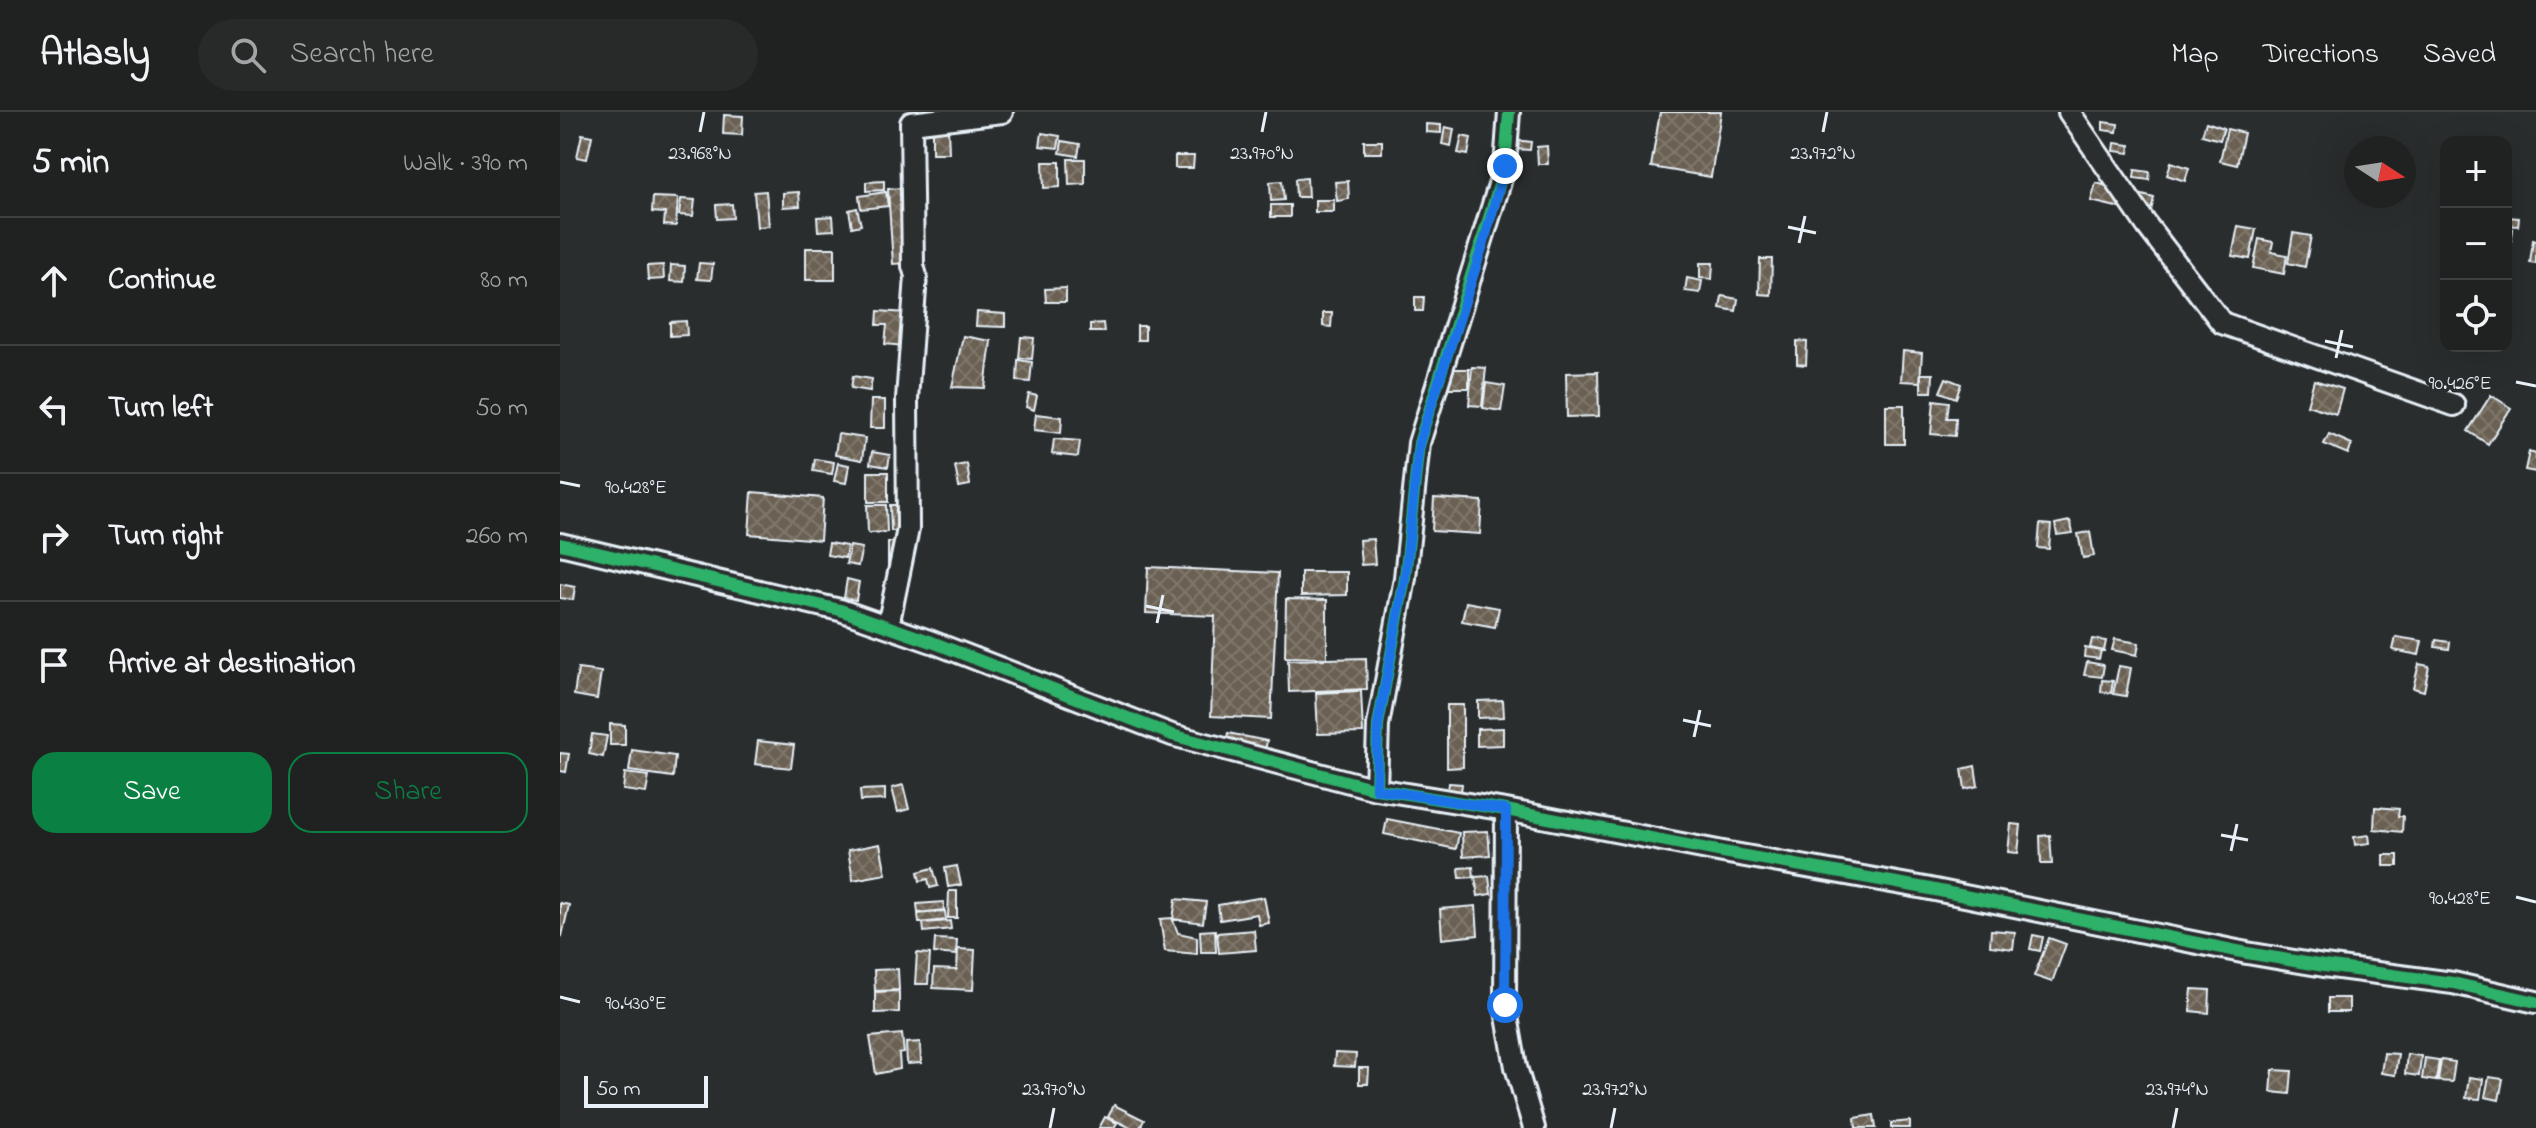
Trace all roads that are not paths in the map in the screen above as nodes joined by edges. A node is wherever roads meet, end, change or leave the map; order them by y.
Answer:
1 (1002, 112) edge
2 (1509, 112) edge
3 (2069, 112) edge
4 (2454, 405) dead end
5 (560, 544) edge
6 (888, 626) junction
7 (1376, 789) junction
8 (1506, 810) junction
9 (2536, 1002) edge
10 (1534, 1128) edge

1 - 6 street
2 - 7 street
3 - 4 street
5 - 6 street
6 - 7 street
7 - 8 street
8 - 9 street
8 - 10 street

